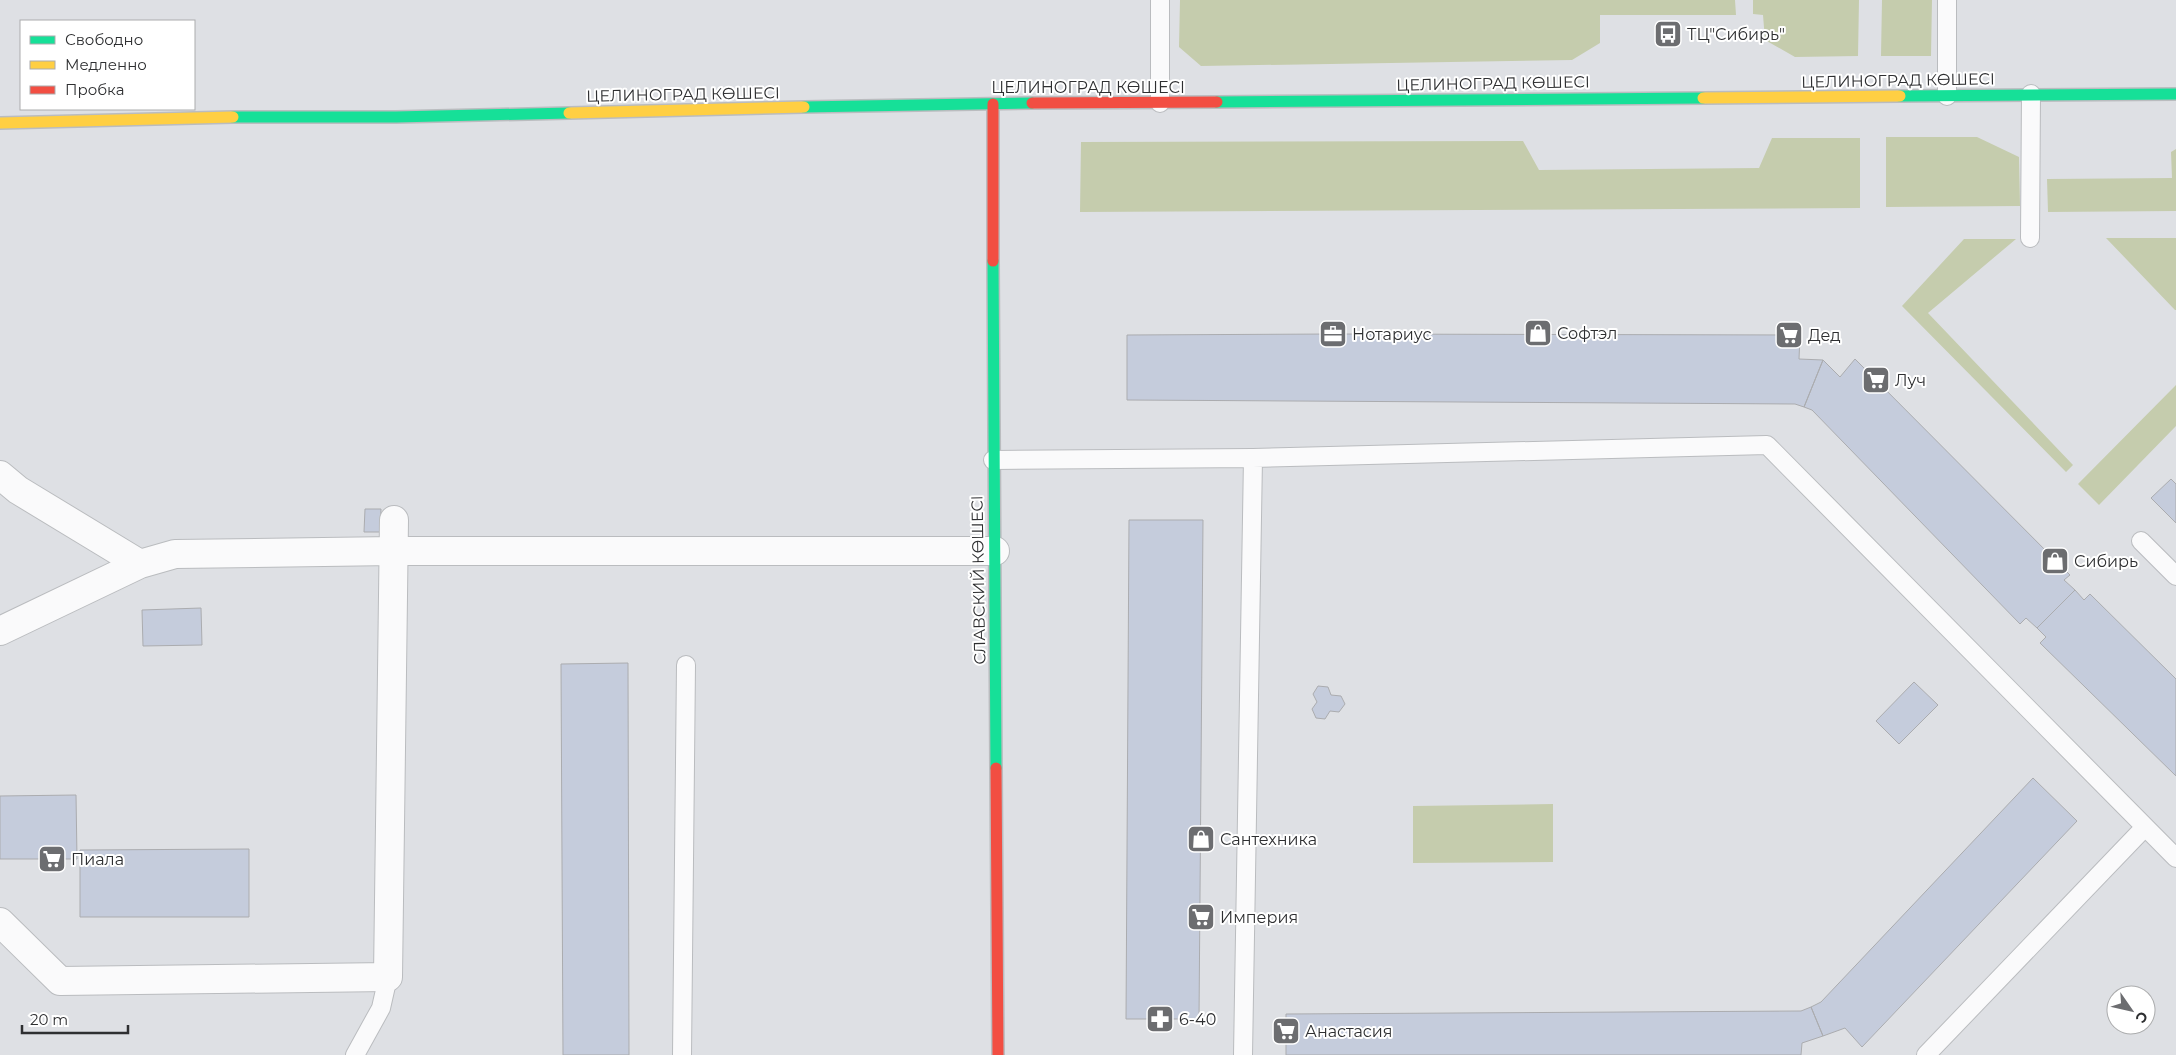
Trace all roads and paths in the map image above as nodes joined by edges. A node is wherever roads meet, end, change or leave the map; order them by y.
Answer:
1 (1160, 0) edge
2 (1947, 0) edge
3 (2031, 94) junction
4 (2176, 94) edge
5 (1947, 96) junction
6 (1160, 103) junction
7 (993, 104) junction
8 (0, 123) edge
9 (2030, 238) dead end
10 (1253, 458) junction
11 (993, 460) junction
12 (0, 476) edge
13 (394, 520) dead end
14 (2141, 541) dead end
15 (393, 551) junction
16 (995, 551) junction
17 (140, 564) junction
18 (2176, 576) edge
19 (0, 631) edge
20 (686, 665) dead end
21 (2145, 827) junction
22 (2176, 858) edge
23 (0, 922) edge
24 (388, 978) junction
25 (355, 1055) edge
26 (682, 1055) edge
27 (998, 1055) edge
28 (1243, 1055) edge
29 (1926, 1055) edge

1 - 6 lane
2 - 5 lane
3 - 4 street, ЦЕЛИНОГРАД КӨШЕСІ
3 - 5 street, ЦЕЛИНОГРАД КӨШЕСІ
3 - 9 lane
5 - 6 street, ЦЕЛИНОГРАД КӨШЕСІ
6 - 7 street, ЦЕЛИНОГРАД КӨШЕСІ
7 - 8 street, ЦЕЛИНОГРАД КӨШЕСІ
7 - 11 street, СЛАВСКИЙ КӨШЕСІ
10 - 11 lane
10 - 21 lane
10 - 28 lane
11 - 16 street, СЛАВСКИЙ КӨШЕСІ
12 - 17 street
13 - 15 street
14 - 18 lane
15 - 16 street
15 - 17 street
15 - 24 street
16 - 27 street, СЛАВСКИЙ КӨШЕСІ
17 - 19 street
20 - 26 lane
21 - 22 lane
21 - 29 lane
23 - 24 street
24 - 25 lane

